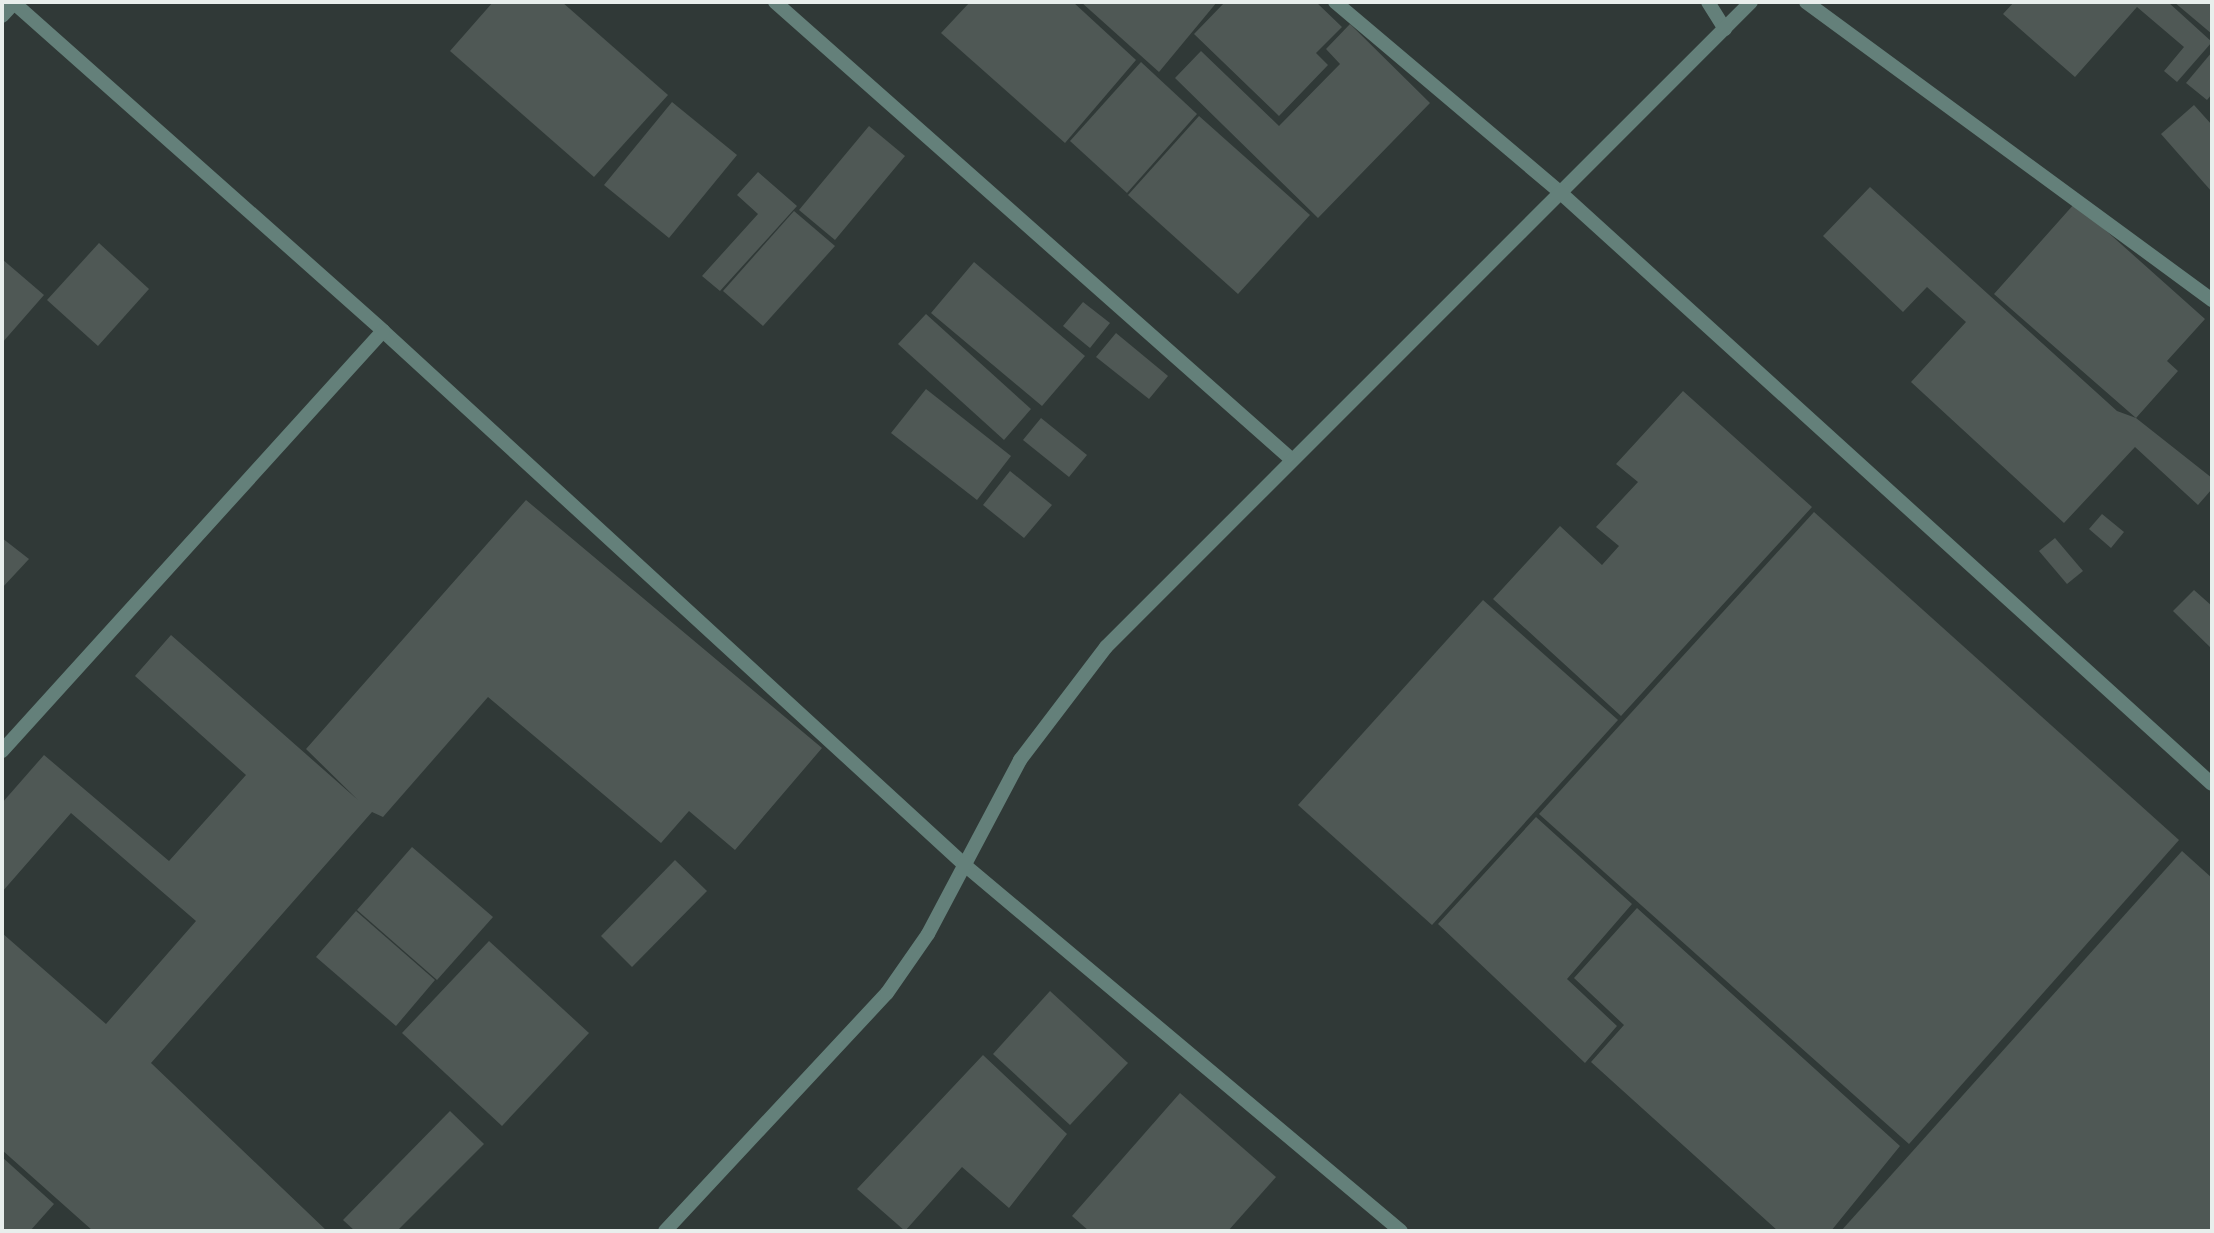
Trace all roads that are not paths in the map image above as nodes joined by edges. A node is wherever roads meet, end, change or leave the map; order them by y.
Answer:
1 (13, 2) edge
2 (775, 2) edge
3 (1335, 2) edge
4 (1708, 2) edge
5 (1751, 2) edge
6 (1806, 2) edge
7 (2, 16) edge
8 (1725, 29) junction
9 (1563, 195) junction
10 (2212, 300) edge
11 (383, 331) junction
12 (1291, 459) junction
13 (2, 751) edge
14 (2212, 784) edge
15 (967, 867) junction
16 (666, 1231) edge
17 (1401, 1231) edge

1 - 7 lane
1 - 11 lane
2 - 12 lane
3 - 9 lane
4 - 8 lane
5 - 8 lane
6 - 10 lane
8 - 9 lane
9 - 12 lane
9 - 14 lane
11 - 13 lane
11 - 15 lane
12 - 15 lane
15 - 16 lane
15 - 17 lane

